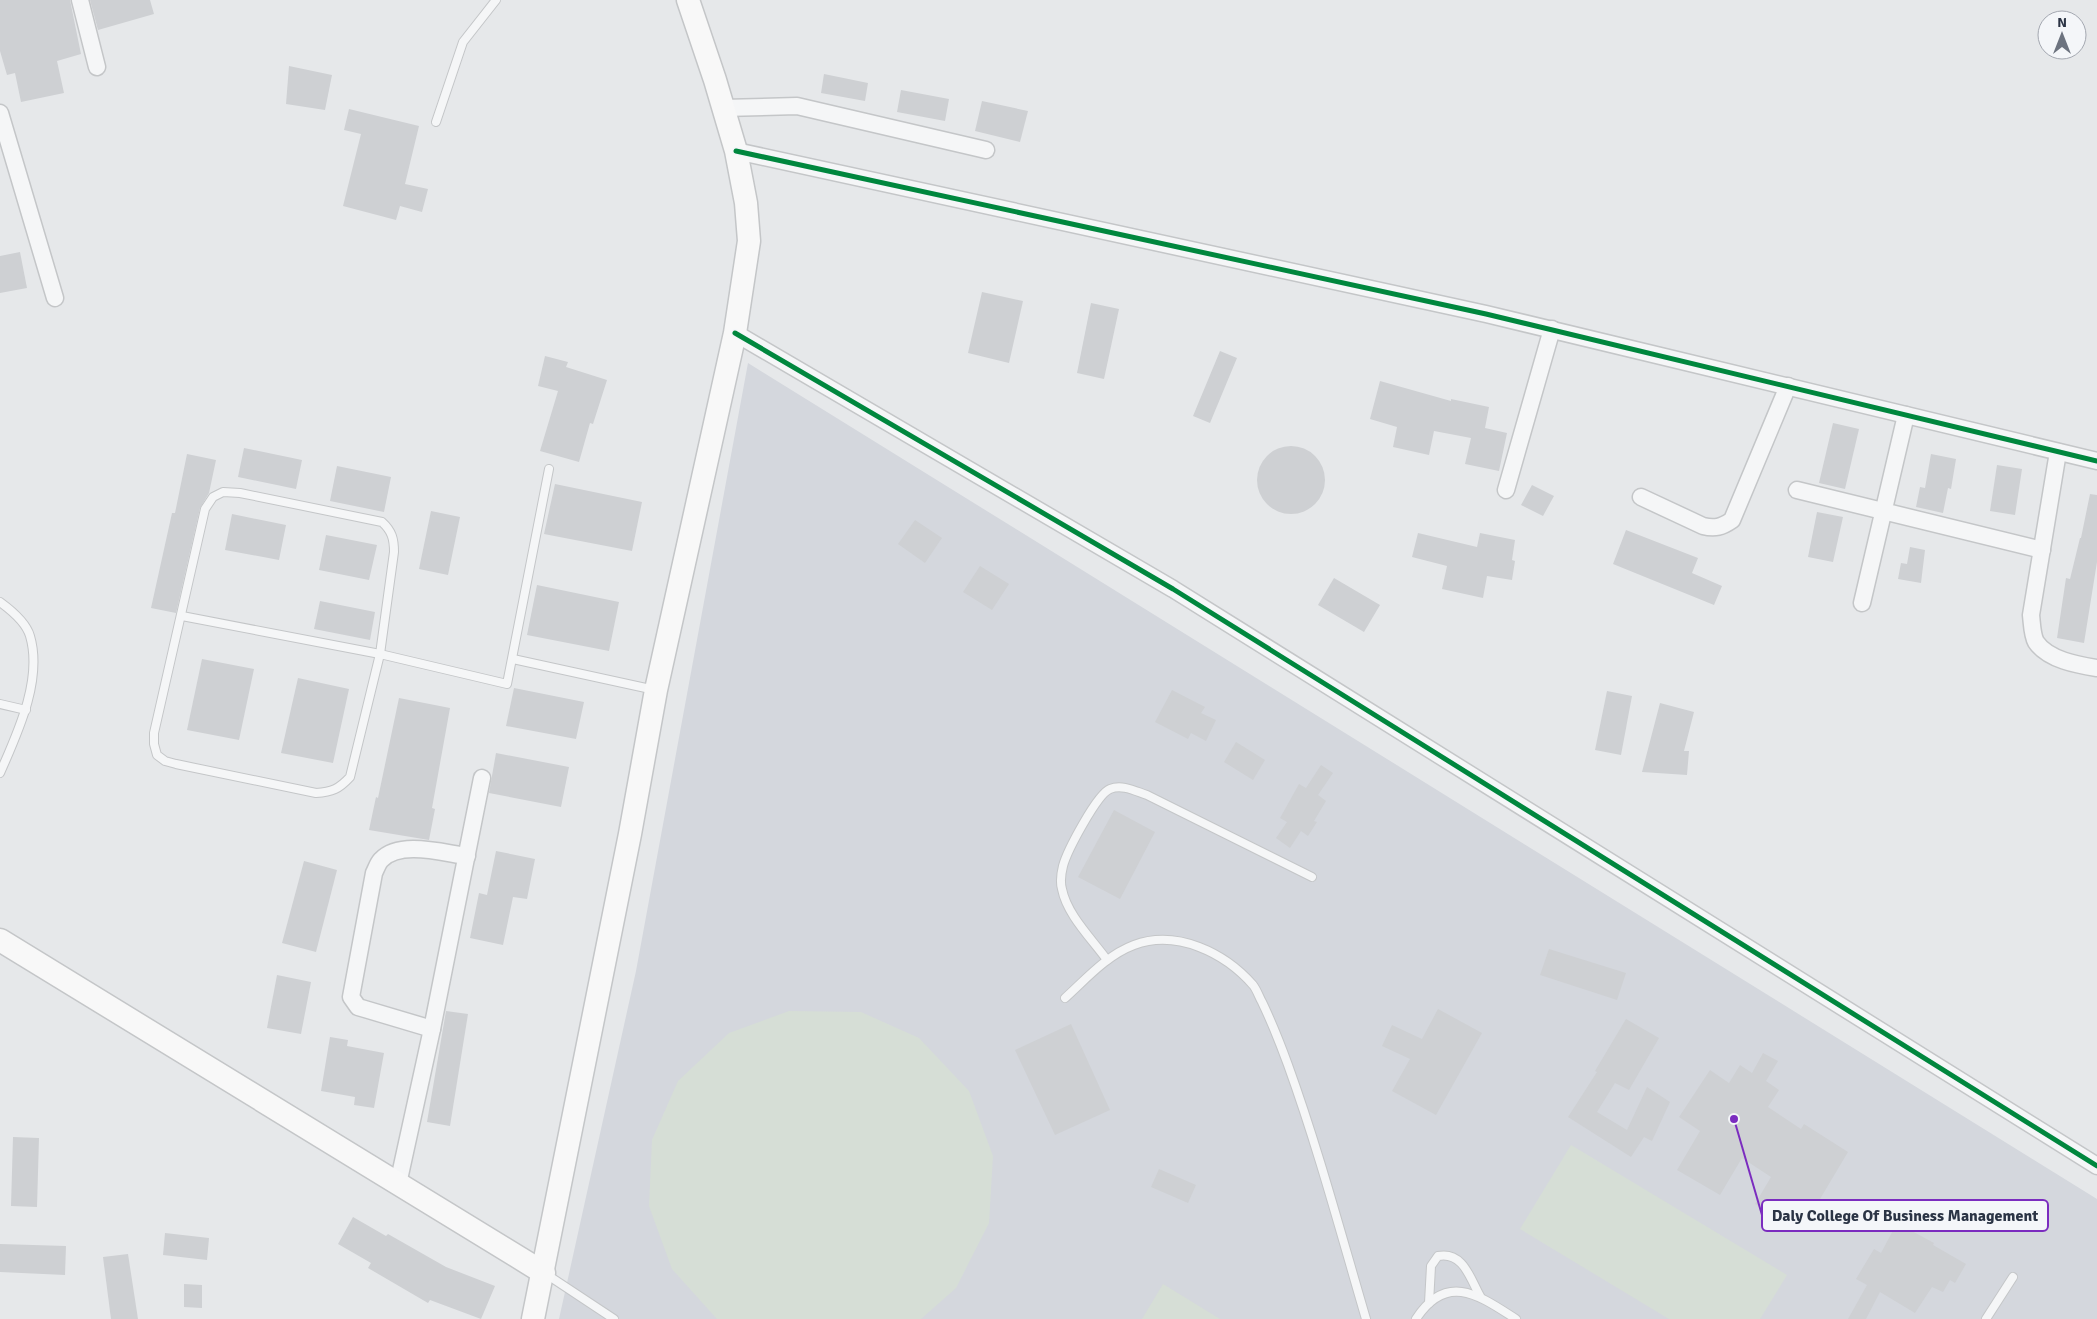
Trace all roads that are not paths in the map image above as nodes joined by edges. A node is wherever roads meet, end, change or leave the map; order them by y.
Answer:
1 (80, 0) edge
2 (496, 0) edge
3 (688, 0) edge
4 (97, 67) dead end
5 (723, 108) junction
6 (0, 113) edge
7 (436, 122) dead end
8 (986, 150) dead end
9 (736, 151) junction
10 (55, 298) dead end
11 (1552, 329) junction
12 (734, 333) junction
13 (1788, 386) junction
14 (1906, 415) junction
15 (2058, 452) junction
16 (2097, 461) edge
17 (549, 469) dead end
18 (1506, 490) dead end
19 (1797, 490) dead end
20 (1641, 497) dead end
21 (1884, 512) junction
22 (2042, 550) junction
23 (0, 602) edge
24 (1862, 603) dead end
25 (182, 616) junction
26 (380, 654) junction
27 (513, 660) junction
28 (2097, 668) edge
29 (656, 690) junction
30 (0, 704) edge
31 (26, 710) junction
32 (0, 773) edge
33 (482, 778) dead end
34 (467, 856) junction
35 (1312, 876) dead end
36 (0, 940) edge
37 (1107, 960) junction
38 (1065, 998) dead end
39 (432, 1029) junction
40 (2097, 1166) edge
41 (398, 1184) junction
42 (544, 1273) junction
43 (2013, 1277) dead end
44 (1480, 1296) junction
45 (1429, 1303) junction
46 (534, 1319) edge
47 (614, 1319) edge
48 (1366, 1319) edge
49 (1416, 1319) edge
50 (1516, 1319) edge
51 (1986, 1319) edge

1 - 4 street
2 - 7 lane
3 - 5 street
5 - 8 street
5 - 9 street
6 - 10 street
9 - 11 street
9 - 12 street
11 - 13 street
11 - 18 street
12 - 29 street
12 - 40 street
13 - 14 street
13 - 20 street
14 - 15 street
14 - 21 street
15 - 16 street
15 - 22 street
17 - 27 lane
19 - 21 street
21 - 22 street
21 - 24 street
22 - 28 street
23 - 31 lane
25 - 26 lane
25 - 26 lane
25 - 26 lane
26 - 27 lane
27 - 29 lane
29 - 42 street
30 - 31 lane
31 - 32 lane
33 - 34 street
34 - 39 street
34 - 39 street
35 - 37 lane
36 - 41 street
37 - 38 lane
37 - 48 lane
39 - 41 street
41 - 42 street
42 - 46 street
42 - 47 lane
43 - 51 lane
44 - 45 lane
44 - 45 lane
44 - 50 lane
45 - 49 lane

